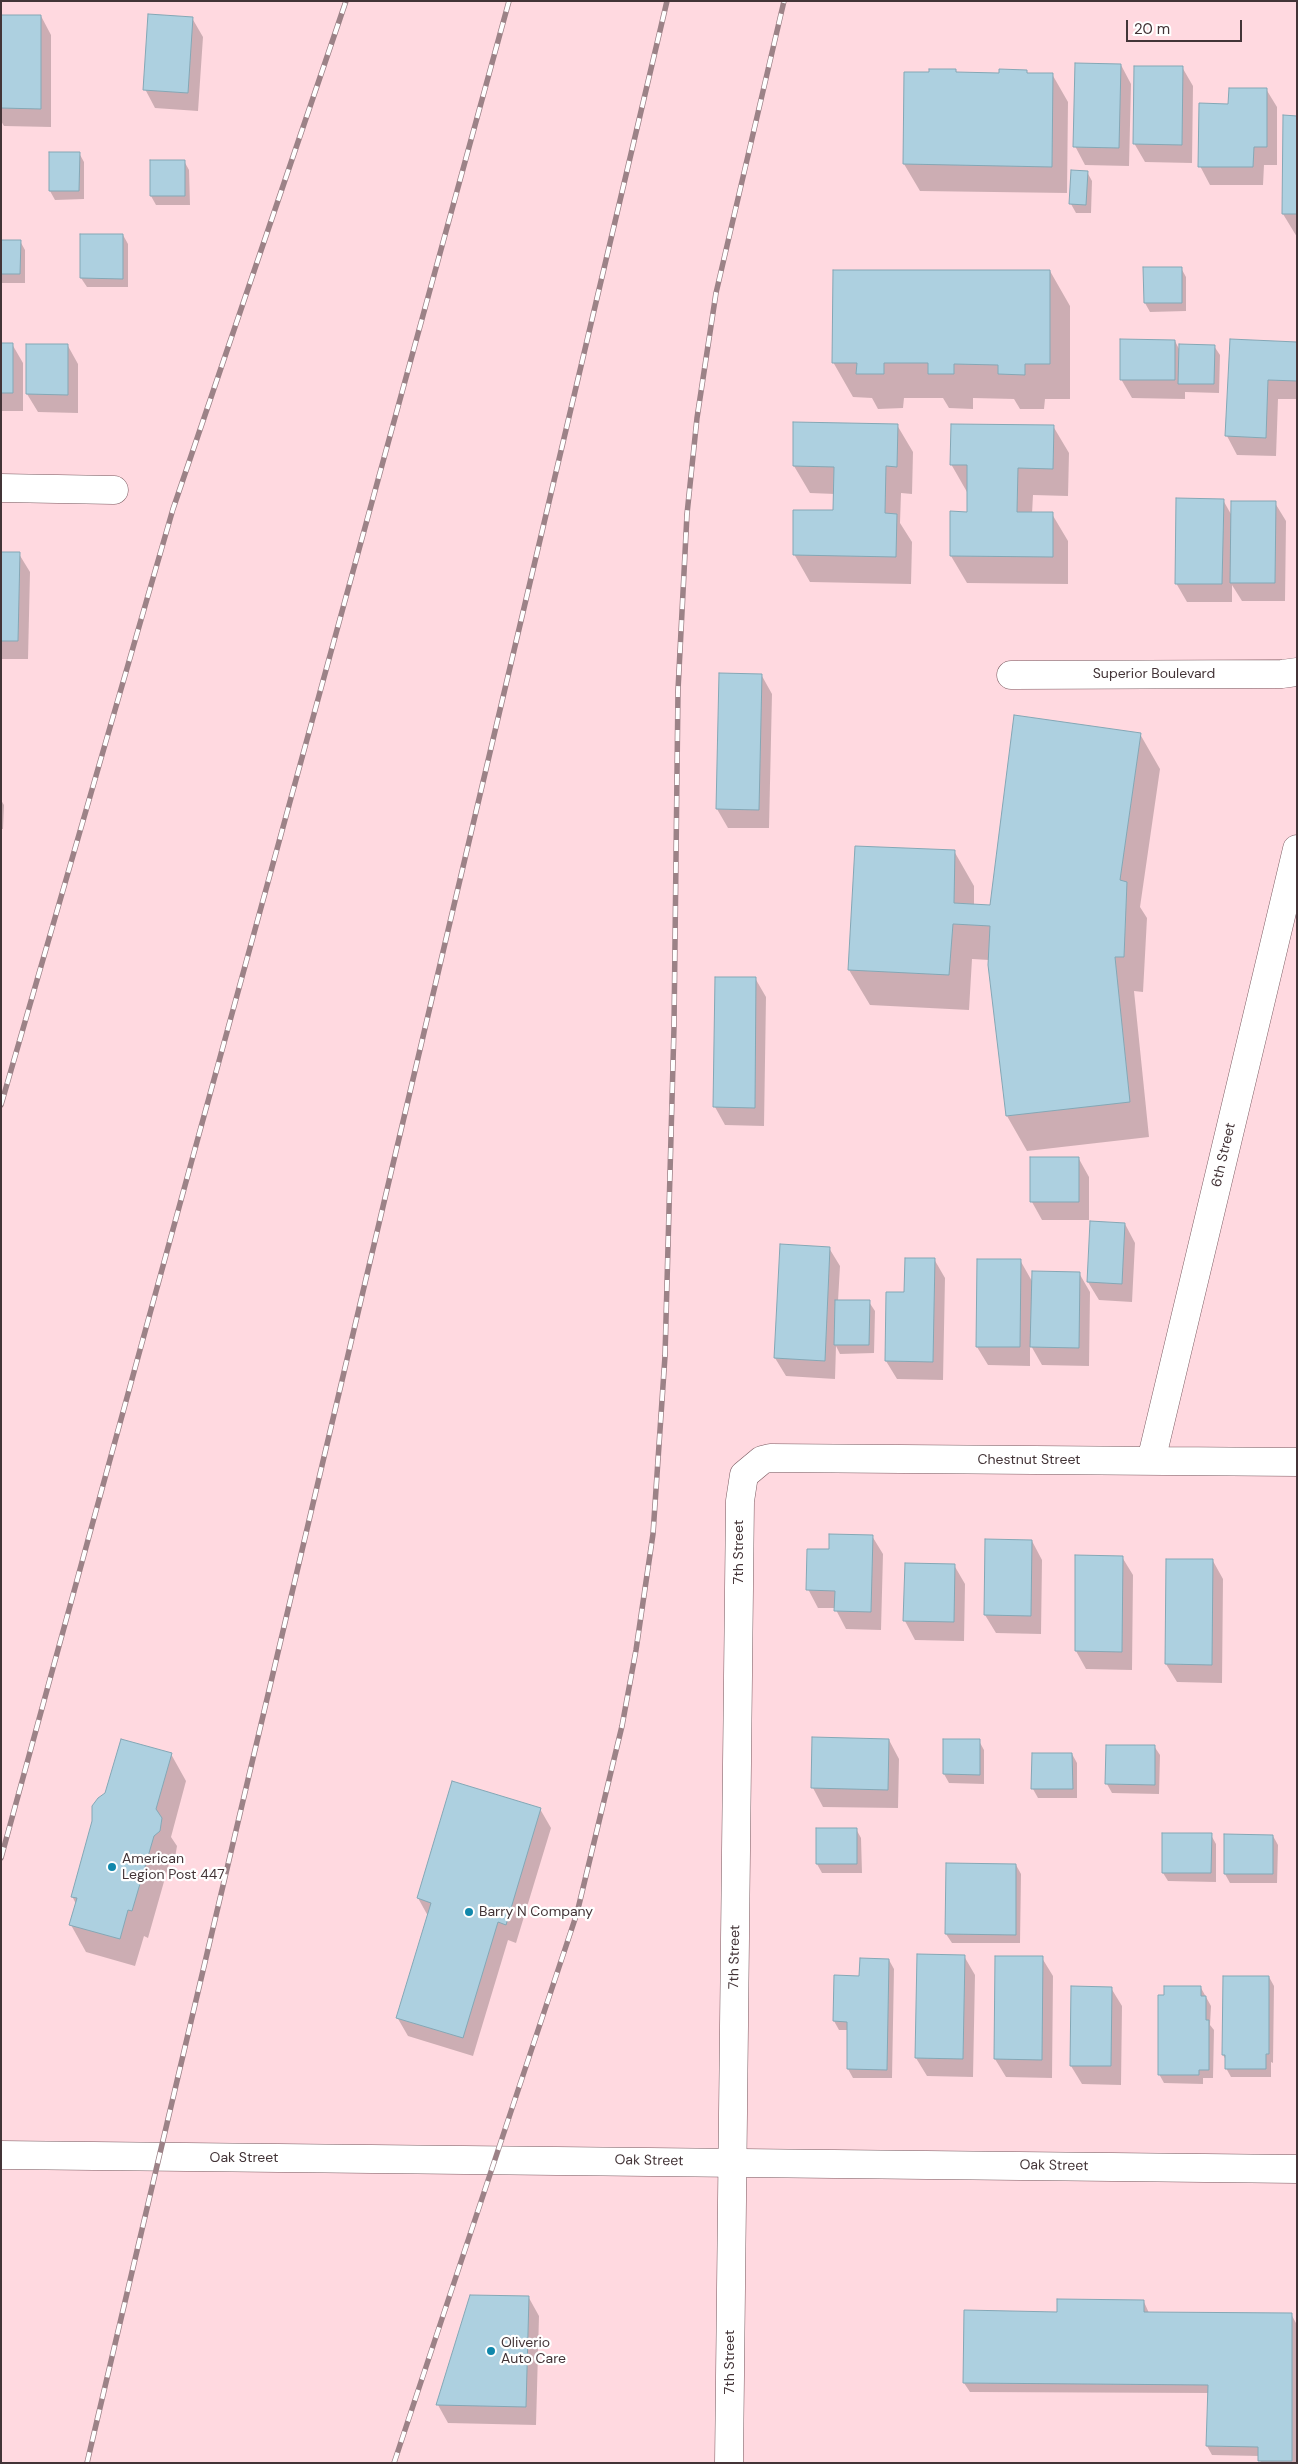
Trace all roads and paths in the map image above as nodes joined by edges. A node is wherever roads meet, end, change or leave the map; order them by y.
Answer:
1 (1, 488) edge
2 (114, 490) dead end
3 (1297, 672) edge
4 (1011, 675) dead end
5 (1297, 848) edge
6 (762, 1460) joint
7 (1151, 1461) junction
8 (1297, 1462) edge
9 (1, 2155) edge
10 (732, 2162) junction
11 (1297, 2169) edge
12 (729, 2463) edge

1 - 2 street
3 - 4 street, Superior Boulevard
5 - 7 street, 6th Street
6 - 7 street, Chestnut Street
6 - 10 street, 7th Street
7 - 8 street, Chestnut Street
9 - 10 street, Oak Street
10 - 11 street, Oak Street
10 - 12 street, 7th Street

